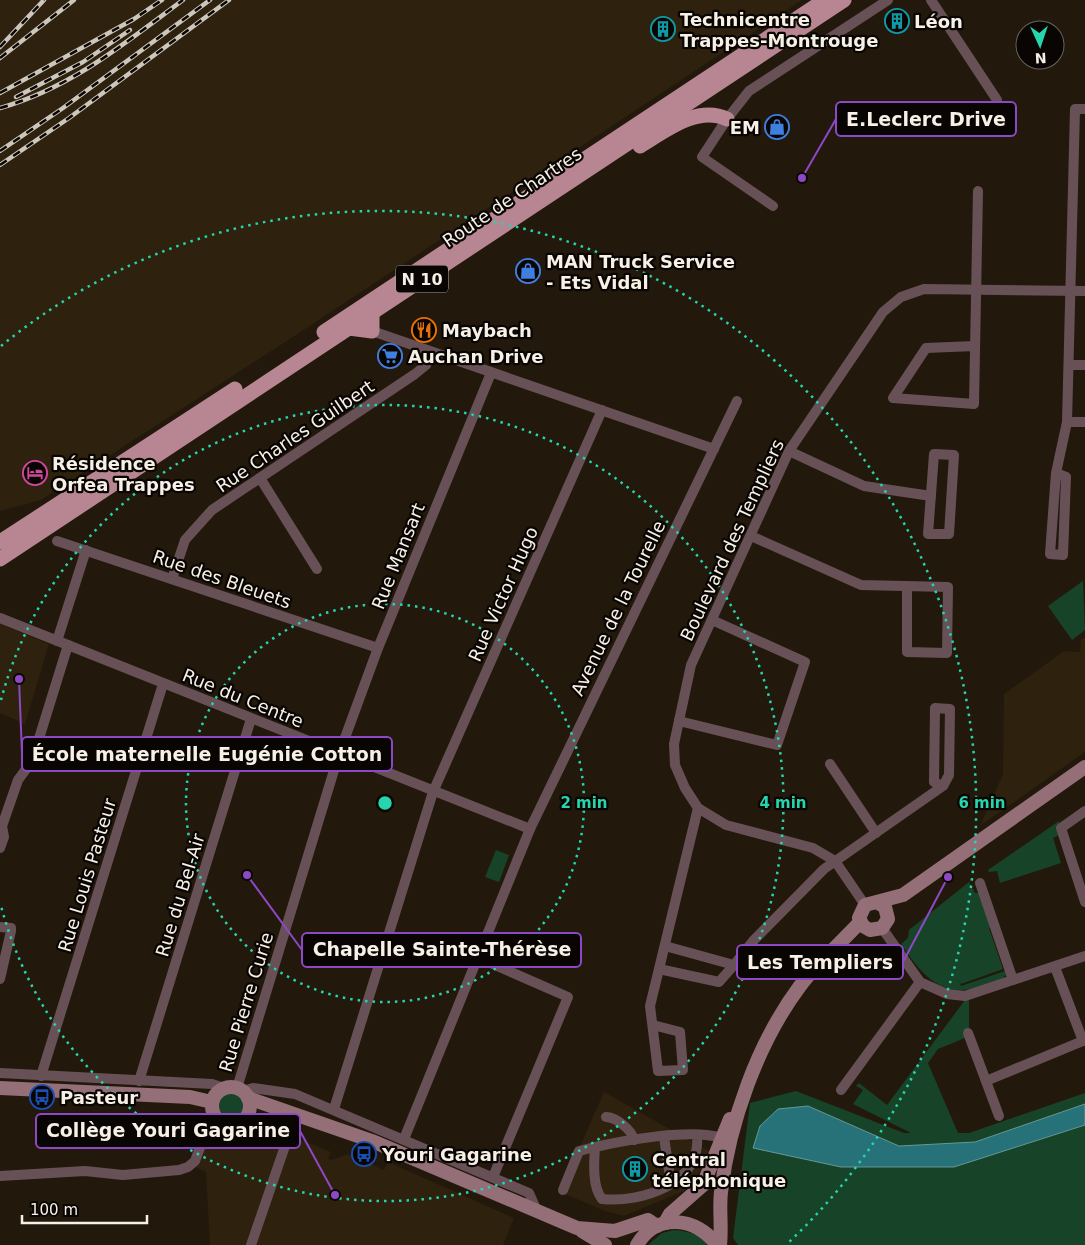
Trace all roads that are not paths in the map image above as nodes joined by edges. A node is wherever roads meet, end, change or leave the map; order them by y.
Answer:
1 (825, 0) edge
2 (844, 0) edge
3 (888, 0) edge
4 (931, 0) edge
5 (997, 100) dead end
6 (1085, 109) edge
7 (726, 119) junction
8 (578, 176) junction
9 (978, 191) dead end
10 (773, 206) dead end
11 (977, 288) junction
12 (1071, 291) junction
13 (1085, 292) edge
14 (372, 313) junction
15 (349, 328) junction
16 (372, 331) junction
17 (975, 346) junction
18 (432, 353) junction
19 (1069, 365) junction
20 (1085, 365) edge
21 (491, 372) junction
22 (737, 401) dead end
23 (602, 410) junction
24 (1067, 422) junction
25 (1085, 422) edge
26 (714, 449) junction
27 (789, 451) junction
28 (1056, 473) junction
29 (260, 478) junction
30 (930, 496) junction
31 (62, 502) junction
32 (6, 525) dead end
33 (751, 536) junction
34 (57, 541) dead end
35 (0, 542) edge
36 (86, 550) junction
37 (0, 559) edge
38 (318, 569) dead end
39 (172, 579) junction
40 (907, 586) junction
41 (0, 618) edge
42 (712, 620) junction
43 (57, 641) junction
44 (68, 645) junction
45 (378, 648) junction
46 (163, 684) junction
47 (251, 719) junction
48 (679, 721) junction
49 (339, 754) junction
50 (830, 764) dead end
51 (1085, 767) edge
52 (943, 786) junction
53 (433, 792) junction
54 (698, 808) junction
55 (1085, 811) edge
56 (530, 829) junction
57 (876, 833) junction
58 (0, 848) edge
59 (835, 861) junction
60 (980, 883) dead end
61 (903, 895) junction
62 (1085, 902) edge
63 (872, 904) junction
64 (888, 915) junction
65 (863, 926) junction
66 (0, 927) edge
67 (882, 928) junction
68 (665, 946) junction
69 (1085, 956) edge
70 (479, 958) junction
71 (734, 965) junction
72 (1055, 967) junction
73 (659, 968) junction
74 (0, 980) edge
75 (1013, 980) junction
76 (920, 982) junction
77 (653, 1025) junction
78 (968, 1034) dead end
79 (1084, 1040) edge
80 (0, 1073) edge
81 (42, 1076) junction
82 (139, 1081) junction
83 (986, 1081) junction
84 (0, 1088) edge
85 (841, 1090) dead end
86 (238, 1091) junction
87 (741, 1100) junction
88 (212, 1102) junction
89 (334, 1109) junction
90 (280, 1110) junction
91 (296, 1114) junction
92 (248, 1115) junction
93 (999, 1116) dead end
94 (216, 1117) junction
95 (606, 1117) dead end
96 (697, 1135) junction
97 (664, 1137) junction
98 (404, 1138) junction
99 (722, 1138) junction
100 (634, 1140) junction
101 (595, 1147) junction
102 (0, 1176) edge
103 (493, 1177) junction
104 (671, 1184) junction
105 (564, 1190) dead end
106 (537, 1212) junction
107 (661, 1224) junction
108 (577, 1228) junction
109 (251, 1245) edge
110 (605, 1245) edge
111 (637, 1245) edge
112 (719, 1245) edge

1 - 31 main road, Route de Chartres / N 10
2 - 8 main road, Route de Chartres / N 10
3 - 7 street
4 - 5 street
6 - 12 street
7 - 8 main road
7 - 10 street
8 - 14 main road, Route de Chartres / N 10
9 - 11 street
11 - 12 street, Boulevard des Templiers
11 - 17 street
11 - 27 street, Boulevard des Templiers
12 - 13 street, Boulevard des Templiers
12 - 19 street
14 - 15 main road, Route de Chartres / N 10
14 - 16 main road
15 - 16 main road
15 - 37 main road, Route de Chartres / N 10
16 - 18 street
17 - 17 street
18 - 21 street
18 - 29 street, Rue Charles Guilbert
19 - 20 street
19 - 24 street
21 - 23 street
21 - 45 street, Rue Mansart
22 - 26 street, Avenue de la Tourelle
23 - 26 street
23 - 53 street, Rue Victor Hugo
24 - 25 street
24 - 28 street
26 - 56 street, Avenue de la Tourelle
27 - 30 street
27 - 33 street, Boulevard des Templiers
28 - 28 street
29 - 38 street
29 - 39 street, Rue Charles Guilbert
30 - 30 street
31 - 32 main road
31 - 35 main road, Route de Chartres / N 10
33 - 40 street
33 - 42 street, Boulevard des Templiers
34 - 36 street, Rue des Bleuets
36 - 39 street, Rue des Bleuets
36 - 43 street
39 - 45 street, Rue des Bleuets
40 - 40 street
41 - 43 street, Rue du Centre
42 - 48 street, Boulevard des Templiers
42 - 48 street
43 - 44 street, Rue du Centre
44 - 46 street, Rue du Centre
44 - 58 street
45 - 49 street, Rue Mansart
46 - 47 street, Rue du Centre
46 - 81 street, Rue Louis Pasteur
47 - 49 street, Rue du Centre
47 - 82 street, Rue du Bel-Air
48 - 54 street, Boulevard des Templiers
49 - 53 street, Rue du Centre
49 - 86 street, Rue Pierre Curie
50 - 57 street
51 - 61 street
52 - 52 street
52 - 57 street
53 - 56 street, Rue du Centre
53 - 89 street, Rue Victor Hugo
54 - 59 street, Boulevard des Templiers
54 - 68 street
55 - 62 street
56 - 70 street, Avenue de la Tourelle
57 - 59 street
59 - 63 street, Boulevard des Templiers
59 - 71 street
60 - 75 street
61 - 63 street
61 - 64 street
63 - 64 street
63 - 65 street
64 - 67 street
65 - 67 street
65 - 87 street
66 - 74 street
67 - 76 street
68 - 71 street
68 - 73 street
69 - 72 street
70 - 98 street, Avenue de la Tourelle
70 - 103 street
71 - 73 street
72 - 75 street
72 - 79 street
73 - 77 street
75 - 76 street
76 - 85 street
77 - 77 street
78 - 83 street
79 - 83 street
80 - 81 street
81 - 82 street
82 - 86 street
83 - 93 street
84 - 88 street
86 - 88 street
86 - 89 street
86 - 90 street
86 - 92 street
87 - 99 street
87 - 112 street
88 - 94 street
89 - 98 street
90 - 91 street
90 - 92 street
91 - 106 street
91 - 109 street
92 - 94 street
94 - 102 street
95 - 100 street
96 - 97 street
96 - 99 street
96 - 104 street
97 - 100 street
97 - 104 street
98 - 103 street
99 - 107 street
100 - 101 street
101 - 104 street
101 - 105 street
103 - 106 street
106 - 108 street
107 - 108 street
107 - 111 street
107 - 112 street
108 - 110 street

